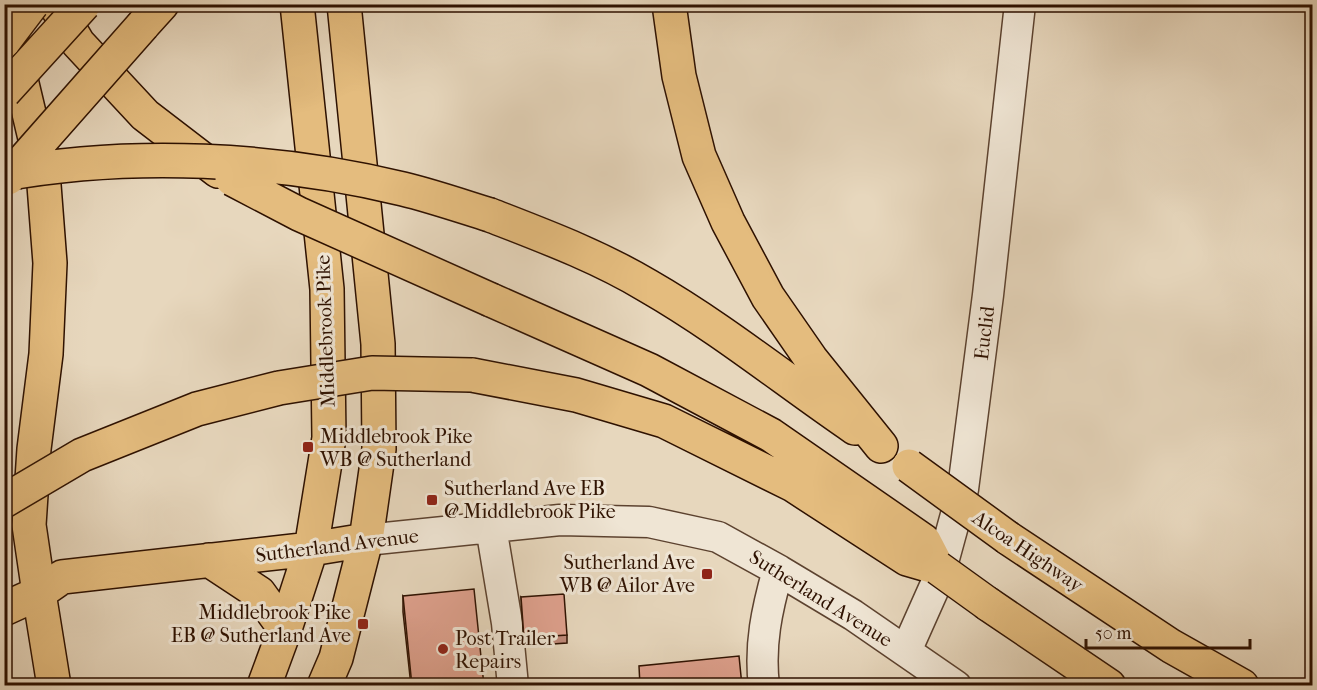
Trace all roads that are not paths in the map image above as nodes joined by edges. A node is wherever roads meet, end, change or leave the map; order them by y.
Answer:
1 (32, 4) edge
2 (55, 4) edge
3 (84, 4) edge
4 (297, 4) edge
5 (344, 4) edge
6 (1020, 4) edge
7 (670, 7) edge
8 (4, 8) edge
9 (152, 15) edge
10 (4, 41) edge
11 (4, 92) edge
12 (4, 174) edge
13 (4, 182) edge
14 (881, 446) junction
15 (4, 501) edge
16 (491, 527) junction
17 (887, 529) junction
18 (366, 540) junction
19 (311, 549) junction
20 (209, 560) junction
21 (778, 570) junction
22 (39, 593) junction
23 (4, 609) edge
24 (285, 629) junction
25 (906, 651) junction
26 (54, 686) edge
27 (264, 686) edge
28 (324, 686) edge
29 (513, 686) edge
30 (764, 686) edge
31 (956, 686) edge
32 (1109, 686) edge
33 (1242, 686) edge

1 - 10 main road, bridge
2 - 17 main road, bridge
3 - 11 main road, bridge
4 - 19 main road, Middlebrook Pike
5 - 18 main road
6 - 25 street, Euclid
7 - 14 main road
8 - 22 main road
9 - 13 main road, bridge
12 - 14 main road, bridge
14 - 33 main road, Alcoa Highway, bridge
15 - 17 main road, bridge
16 - 18 street, Sutherland Avenue
16 - 21 street, Sutherland Avenue
16 - 29 street
17 - 32 main road, bridge
18 - 19 main road, Sutherland Avenue
18 - 28 main road
19 - 20 main road, Sutherland Avenue
19 - 24 main road, Middlebrook Pike
20 - 22 main road, Sutherland Avenue
20 - 24 main road
21 - 25 street, Sutherland Avenue
21 - 30 street
22 - 23 main road, Sutherland Avenue
22 - 26 main road
24 - 27 main road, Middlebrook Pike
25 - 31 street, Sutherland Avenue

